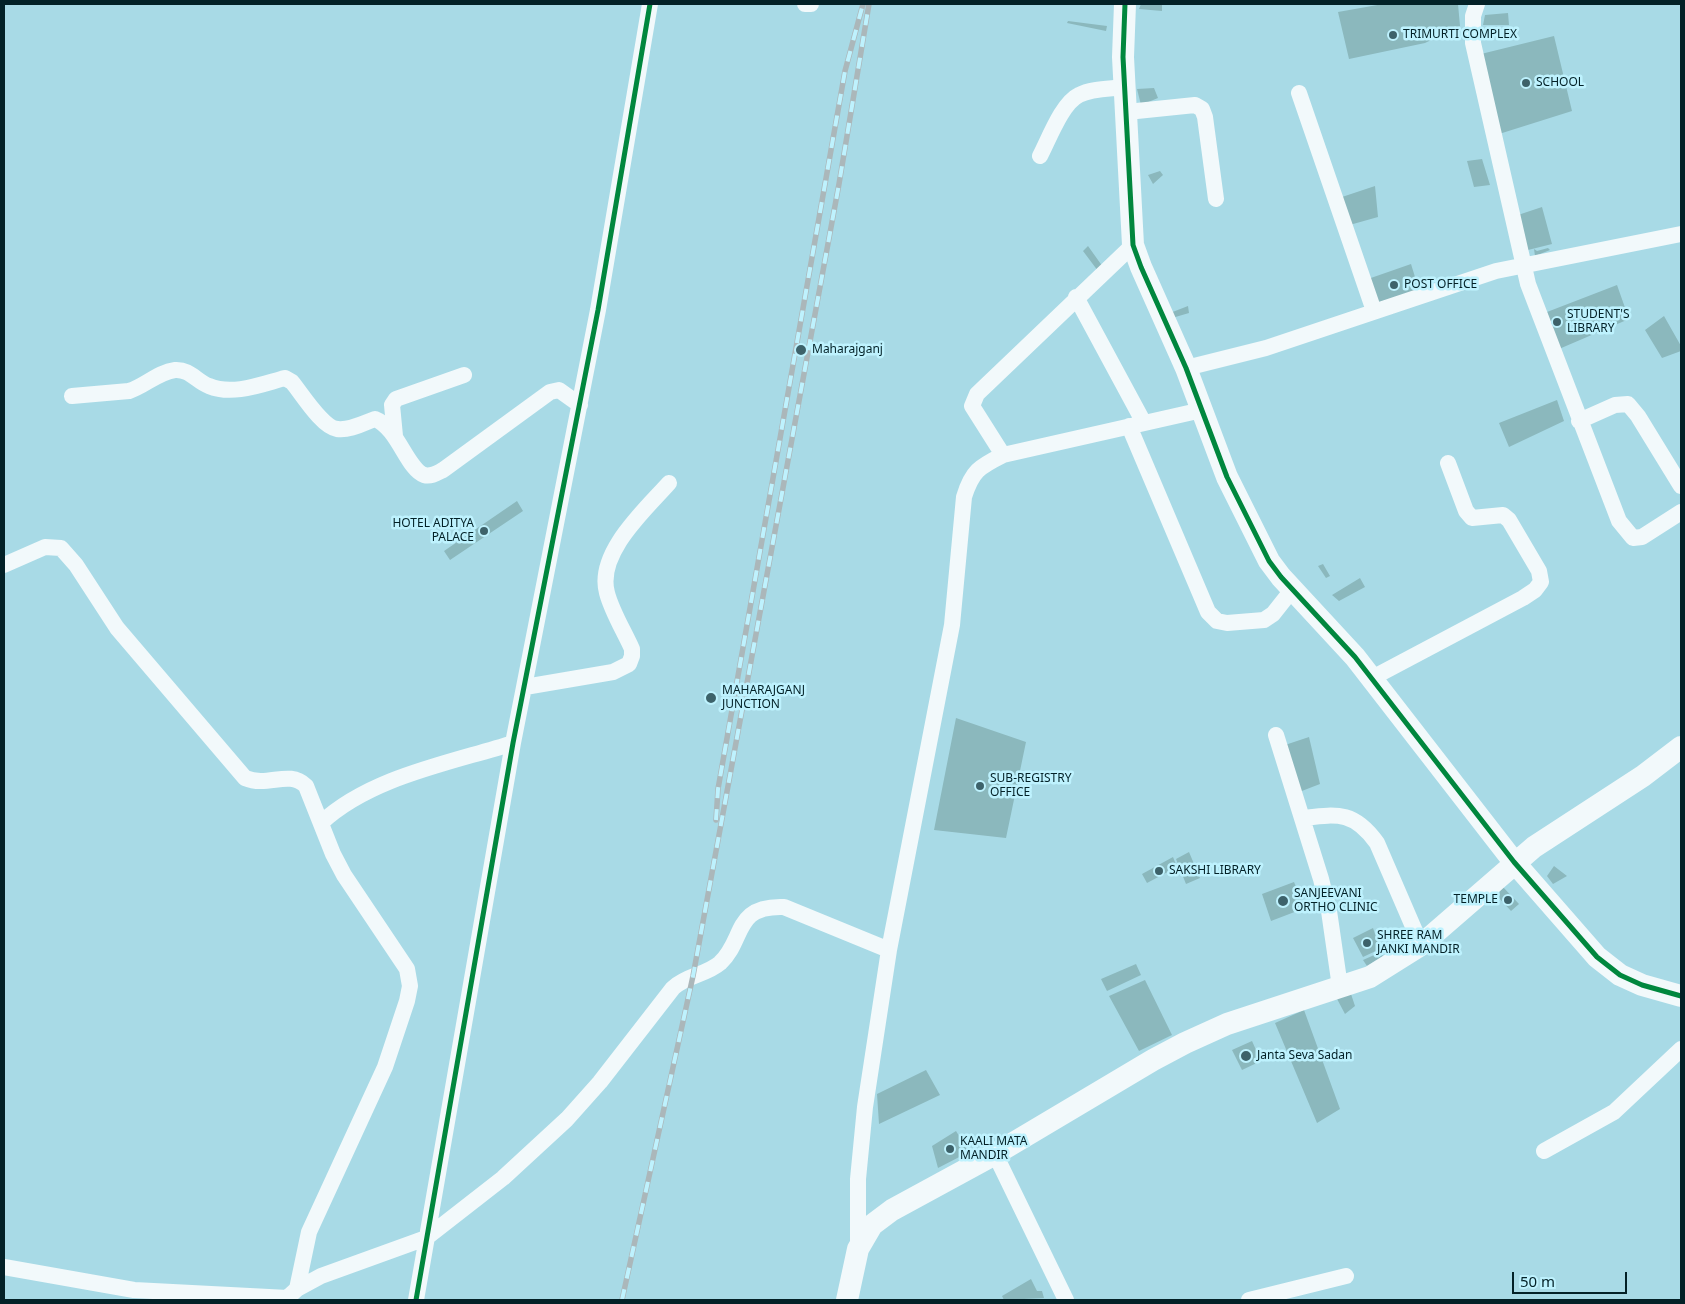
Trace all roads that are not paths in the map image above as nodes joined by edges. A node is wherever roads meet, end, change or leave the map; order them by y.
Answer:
1 (650, 4) edge
2 (805, 4) edge
3 (811, 4) edge
4 (1125, 4) edge
5 (1477, 4) edge
6 (1125, 88) junction
7 (1299, 93) dead end
8 (1127, 112) junction
9 (1040, 156) dead end
10 (1216, 199) dead end
11 (1681, 234) edge
12 (1134, 245) junction
13 (1523, 264) junction
14 (1076, 297) junction
15 (1374, 311) junction
16 (1186, 368) junction
17 (464, 375) dead end
18 (72, 396) dead end
19 (580, 404) junction
20 (1202, 410) junction
21 (1579, 420) junction
22 (1136, 424) junction
23 (395, 436) junction
24 (1004, 455) junction
25 (1448, 463) dead end
26 (669, 483) dead end
27 (1681, 486) edge
28 (1681, 512) edge
29 (4, 565) edge
30 (1292, 590) junction
31 (1372, 678) junction
32 (525, 687) junction
33 (1276, 735) dead end
34 (513, 742) junction
35 (1681, 747) edge
36 (1302, 818) junction
37 (321, 823) junction
38 (1514, 862) junction
39 (1421, 945) junction
40 (889, 950) junction
41 (1340, 987) junction
42 (1681, 996) edge
43 (1681, 1049) edge
44 (1544, 1151) dead end
45 (995, 1154) junction
46 (426, 1238) junction
47 (858, 1249) junction
48 (4, 1267) edge
49 (1346, 1276) dead end
50 (290, 1296) edge
51 (416, 1300) edge
52 (847, 1300) edge
53 (1066, 1300) edge
54 (1249, 1300) edge

1 - 19 street
2 - 3 street
4 - 6 street
5 - 13 street
6 - 8 street
6 - 9 street
7 - 15 street
8 - 10 street
8 - 12 street
11 - 13 street
12 - 14 street
12 - 16 street
13 - 15 street
13 - 21 street
14 - 22 street
14 - 24 street
15 - 16 street
16 - 20 street
17 - 23 street
18 - 23 street
19 - 23 street
19 - 32 street
20 - 22 street
20 - 30 street
21 - 27 street
21 - 28 street
22 - 24 street
22 - 30 street
24 - 40 street
25 - 31 street
26 - 32 street
29 - 37 street
30 - 31 street
31 - 38 street
32 - 34 street
33 - 36 street
34 - 37 street
34 - 46 street
35 - 38 street
36 - 39 street
36 - 41 street
37 - 50 street
38 - 39 street
38 - 42 street
39 - 41 street
40 - 46 street
40 - 47 street
41 - 45 street
43 - 44 street
45 - 47 street
45 - 53 street
46 - 50 street
46 - 51 street
47 - 52 street
48 - 50 street
49 - 54 street

